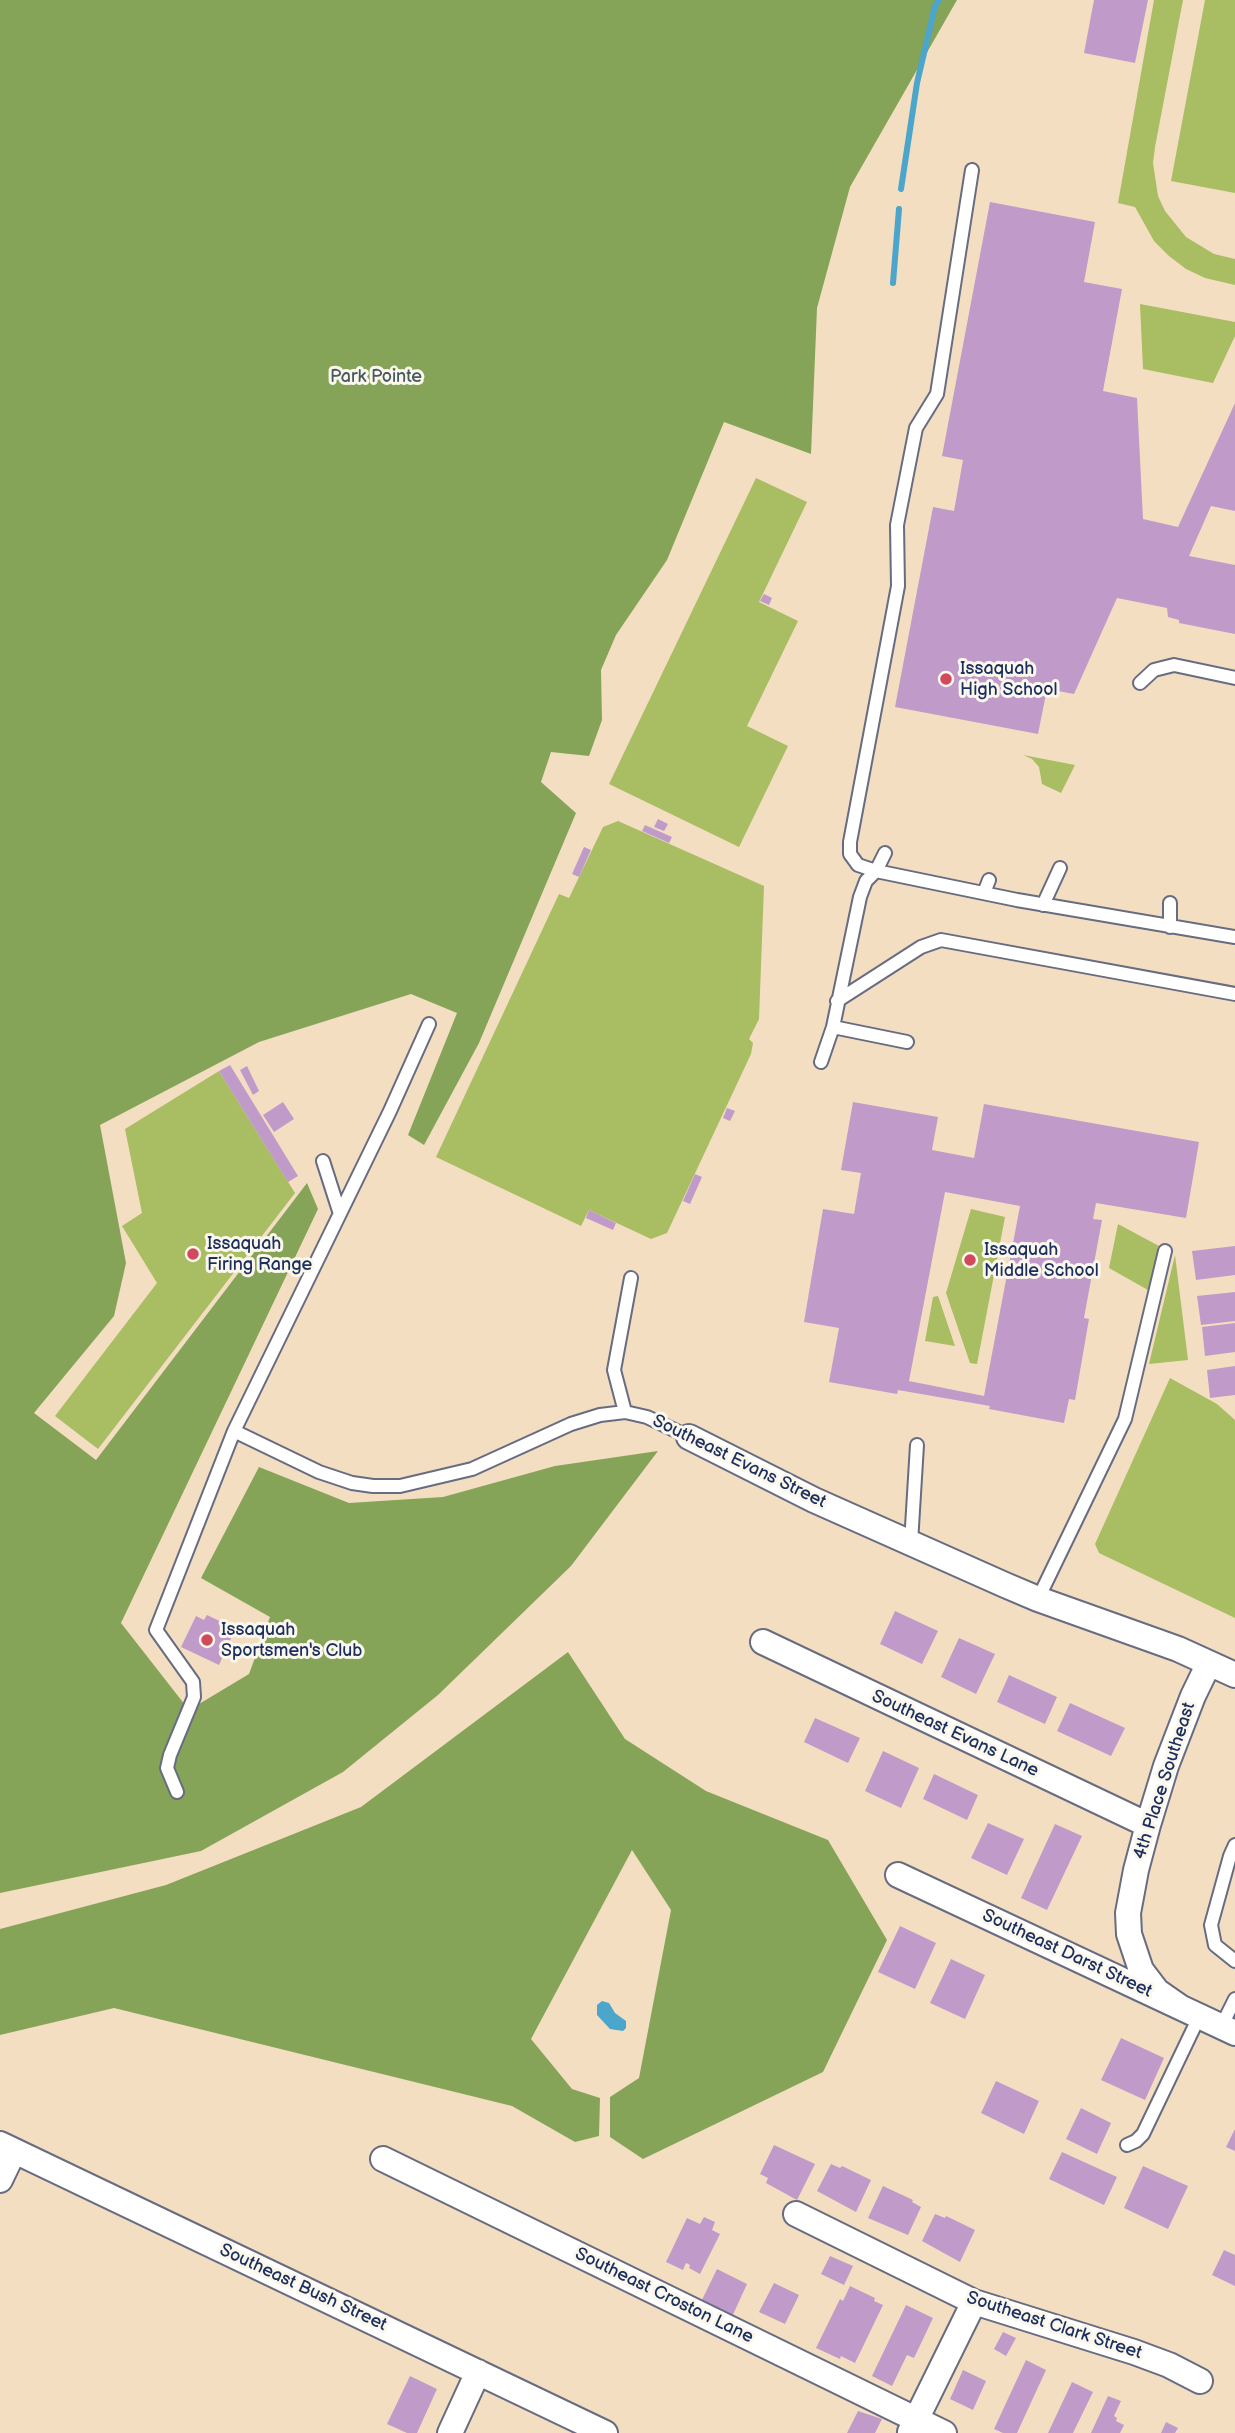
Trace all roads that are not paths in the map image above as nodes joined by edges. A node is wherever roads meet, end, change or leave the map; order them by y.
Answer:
1 (972, 170) dead end
2 (1235, 678) edge
3 (1140, 683) dead end
4 (885, 853) dead end
5 (1060, 868) dead end
6 (876, 871) junction
7 (989, 880) dead end
8 (984, 893) junction
9 (1170, 903) dead end
10 (1043, 905) junction
11 (1170, 927) junction
12 (1235, 937) edge
13 (1235, 994) edge
14 (837, 1001) junction
15 (429, 1024) dead end
16 (833, 1027) junction
17 (907, 1042) dead end
18 (821, 1062) dead end
19 (323, 1161) dead end
20 (339, 1211) junction
21 (1165, 1251) dead end
22 (631, 1278) dead end
23 (625, 1412) junction
24 (234, 1431) junction
25 (689, 1437) joint
26 (917, 1445) dead end
27 (911, 1543) junction
28 (1038, 1599) junction
29 (763, 1642) dead end
30 (1209, 1663) junction
31 (1235, 1675) edge
32 (177, 1792) dead end
33 (1147, 1825) junction
34 (1235, 1845) edge
35 (898, 1875) dead end
36 (1235, 1961) edge
37 (1235, 1999) edge
38 (1209, 2021) edge
39 (1127, 2145) dead end
40 (7, 2147) edge
41 (383, 2159) dead end
42 (0, 2180) edge
43 (796, 2214) dead end
44 (974, 2302) junction
45 (478, 2372) junction
46 (1200, 2381) dead end
47 (913, 2426) edge
48 (450, 2433) edge
49 (606, 2433) edge
50 (944, 2433) edge

1 - 6 lane
2 - 3 lane
4 - 6 lane
5 - 10 lane
6 - 8 lane
6 - 14 lane
7 - 8 lane
8 - 10 lane
9 - 11 lane
10 - 11 lane
11 - 12 lane
13 - 14 lane
14 - 16 lane
15 - 20 lane
16 - 17 lane
16 - 18 lane
19 - 20 lane
20 - 24 lane
21 - 28 lane
22 - 23 lane
23 - 24 lane, Southeast Evans Street
23 - 25 lane, Southeast Evans Street
24 - 32 lane
25 - 27 street, Southeast Evans Street
26 - 27 lane
27 - 28 street, Southeast Evans Street
28 - 30 street, Southeast Evans Street
29 - 33 street, Southeast Evans Lane
30 - 31 street, Southeast Evans Street
30 - 33 street, 4th Place Southeast
33 - 38 street, 4th Place Southeast
34 - 36 lane
35 - 38 street, Southeast Darst Street
37 - 38 lane
38 - 39 lane
40 - 42 street
40 - 45 street, Southeast Bush Street
41 - 47 street, Southeast Croston Lane
43 - 44 street, Southeast Clark Street
44 - 46 street, Southeast Clark Street
44 - 47 street
45 - 48 street
45 - 49 street, Southeast Bush Street
47 - 50 street, Southeast Croston Lane

